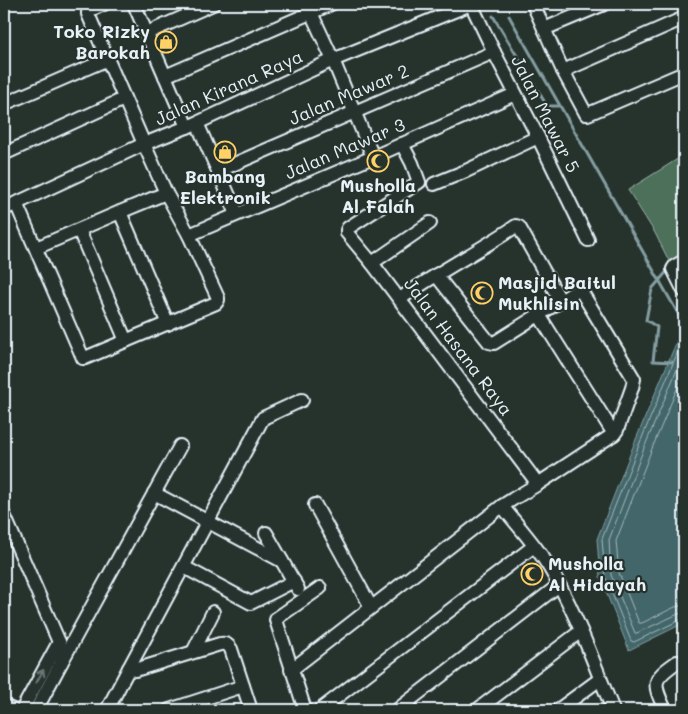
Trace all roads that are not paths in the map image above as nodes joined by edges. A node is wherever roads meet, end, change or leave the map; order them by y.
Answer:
1 (104, 4) edge
2 (134, 4) edge
3 (213, 4) edge
4 (330, 4) edge
5 (472, 4) edge
6 (533, 4) edge
7 (604, 4) edge
8 (309, 8) edge
9 (684, 18) edge
10 (544, 29) junction
11 (147, 33) junction
12 (494, 52) junction
13 (108, 59) junction
14 (333, 60) junction
15 (563, 72) junction
16 (684, 73) edge
17 (166, 76) junction
18 (515, 94) junction
19 (124, 99) junction
20 (4, 104) edge
21 (355, 112) junction
22 (192, 125) junction
23 (538, 138) junction
24 (144, 144) junction
25 (402, 144) junction
26 (5, 150) edge
27 (373, 157) junction
28 (218, 171) junction
29 (434, 184) dead end
30 (166, 193) junction
31 (8, 204) edge
32 (120, 212) junction
33 (238, 214) junction
34 (430, 223) dead end
35 (78, 230) junction
36 (188, 235) junction
37 (588, 240) dead end
38 (36, 248) junction
39 (684, 261) edge
40 (372, 263) junction
41 (436, 275) junction
42 (684, 291) edge
43 (400, 299) junction
44 (560, 300) junction
45 (539, 315) junction
46 (168, 324) junction
47 (126, 341) junction
48 (302, 400) dead end
49 (614, 434) junction
50 (180, 446) dead end
51 (538, 484) junction
52 (154, 493) junction
53 (315, 505) dead end
54 (502, 506) junction
55 (4, 515) edge
56 (208, 521) junction
57 (266, 533) dead end
58 (534, 546) junction
59 (282, 561) junction
60 (184, 567) junction
61 (559, 585) junction
62 (320, 588) dead end
63 (372, 607) junction
64 (213, 612) dead end
65 (581, 631) junction
66 (202, 635) junction
67 (59, 642) junction
68 (220, 644) junction
69 (193, 652) junction
70 (677, 662) dead end
71 (61, 663) junction
72 (129, 668) junction
73 (291, 670) junction
74 (600, 679) junction
75 (243, 686) junction
76 (4, 706) edge
77 (13, 710) edge
78 (22, 710) edge
79 (36, 710) edge
80 (107, 710) edge
81 (169, 710) edge
82 (252, 710) edge
83 (305, 710) edge
84 (320, 710) edge
85 (397, 710) edge
86 (477, 710) edge
87 (558, 710) edge
88 (613, 710) edge
89 (665, 710) edge

1 - 13 street
2 - 11 street
3 - 11 street
4 - 8 street
5 - 12 street, Jalan Mawar 5
5 - 14 street, Jalan Kirana Raya
6 - 10 street
7 - 10 street
8 - 14 street
8 - 17 street
9 - 15 street
10 - 15 street
11 - 17 street
12 - 18 street, Jalan Mawar 5
12 - 21 street, Jalan Mawar 2
13 - 19 street
13 - 20 street
14 - 21 street
14 - 22 street, Jalan Kirana Raya
15 - 16 street
17 - 22 street
18 - 23 street, Jalan Mawar 5
18 - 25 street, Jalan Mawar 3
19 - 24 street
19 - 26 street
21 - 27 street
21 - 28 street, Jalan Mawar 2
22 - 24 street, Jalan Kirana Raya
22 - 28 street
23 - 29 street
23 - 37 street, Jalan Mawar 5
24 - 30 street
24 - 31 street, Jalan Kirana Raya
25 - 27 street, Jalan Mawar 3
25 - 40 street, Jalan Hasana Raya
27 - 33 street, Jalan Mawar 3
28 - 33 street
30 - 32 street
30 - 36 street
31 - 38 street
32 - 35 street
32 - 46 street
33 - 36 street, Jalan Mawar 3
34 - 40 street
35 - 38 street
35 - 47 street
36 - 46 street
38 - 47 street
39 - 42 street
40 - 43 street, Jalan Hasana Raya
41 - 43 street
41 - 44 street
41 - 45 street
43 - 51 street, Jalan Hasana Raya
44 - 45 street
44 - 49 street
45 - 49 street
46 - 47 street
48 - 56 street
49 - 51 street
50 - 52 street
51 - 54 street
52 - 56 street
52 - 71 street
53 - 63 street
54 - 58 street
54 - 63 street
55 - 67 street
56 - 59 street
56 - 60 street
57 - 59 street
58 - 61 street
58 - 84 street
59 - 60 street
60 - 72 street
61 - 65 street
61 - 85 street
62 - 73 street
63 - 73 street
64 - 66 street
65 - 74 street
65 - 86 street
66 - 68 street
66 - 69 street
67 - 71 street
78 -> 67 street
68 - 69 street
68 - 75 street
69 - 72 street
70 - 89 street
71 - 79 street
72 - 80 street
73 - 83 street
74 - 87 street
74 - 88 street
75 - 81 street
75 - 82 street
76 - 77 street

